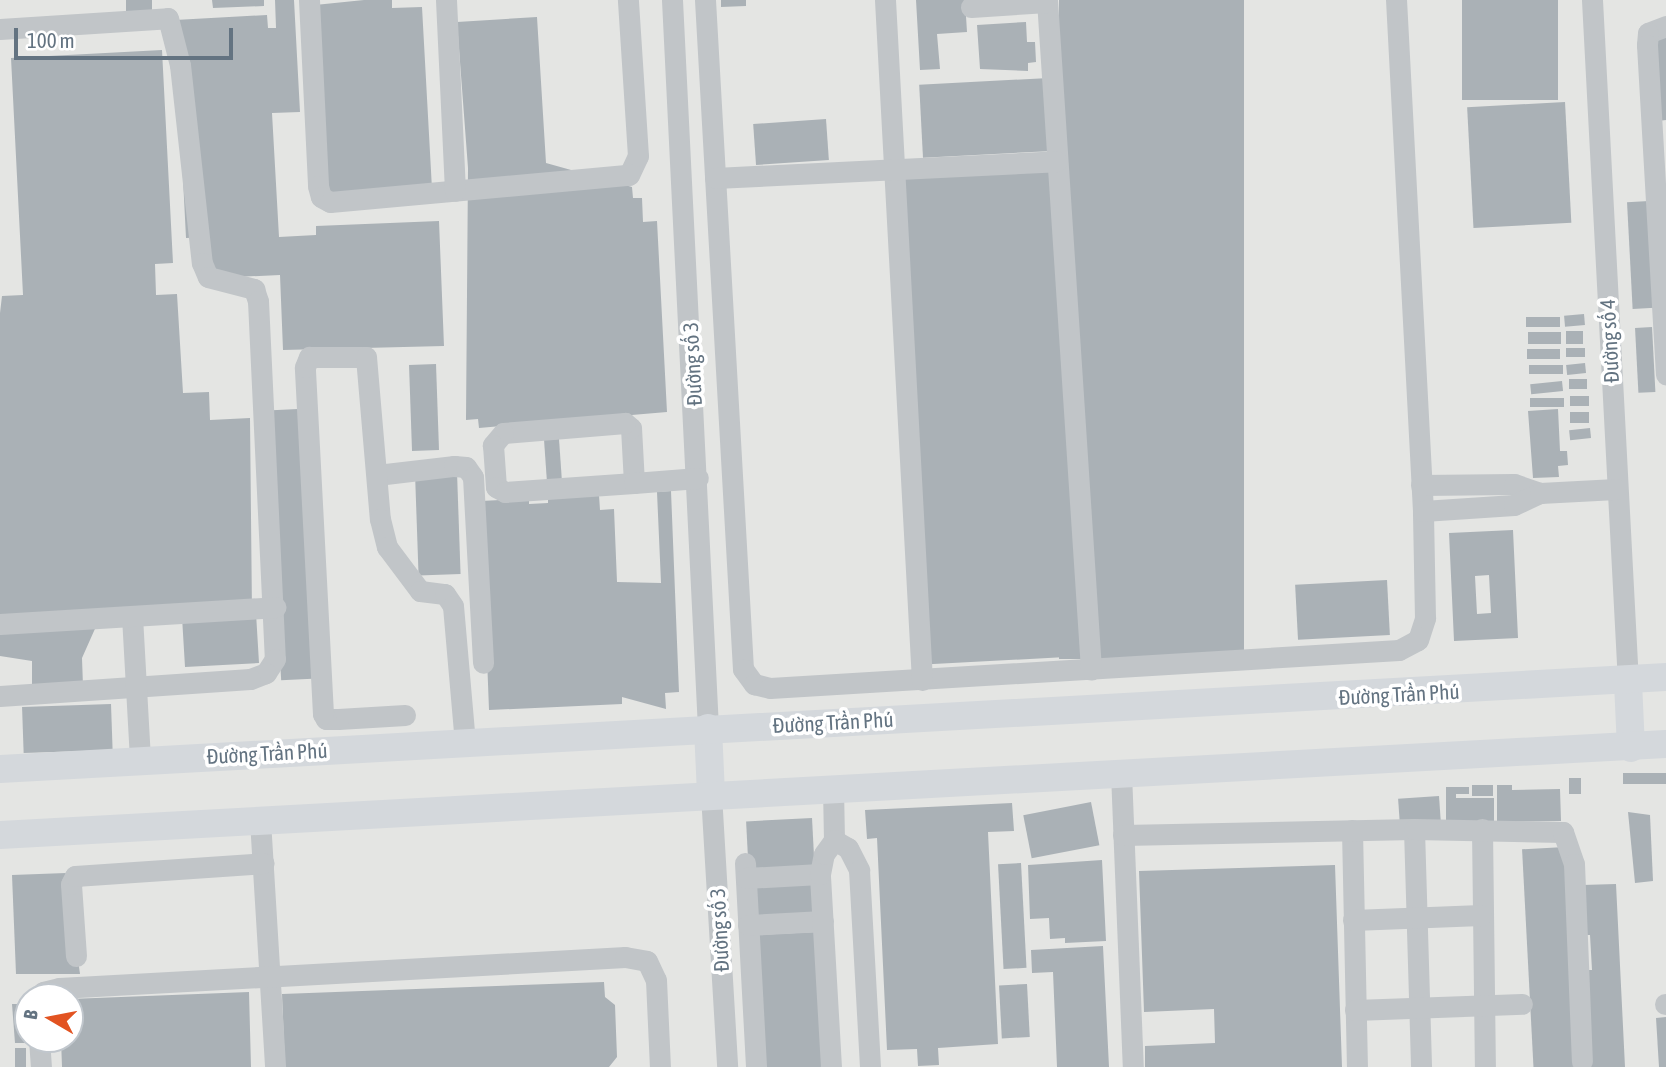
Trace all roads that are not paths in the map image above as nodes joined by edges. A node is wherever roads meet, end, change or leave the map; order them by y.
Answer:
1 (309, 0) edge
2 (446, 0) edge
3 (628, 0) edge
4 (672, 0) edge
5 (705, 0) edge
6 (885, 0) edge
7 (1396, 0) edge
8 (1592, 0) edge
9 (1047, 1) edge
10 (971, 7) dead end
11 (164, 9) edge
12 (1666, 26) edge
13 (0, 29) edge
14 (1057, 161) junction
15 (894, 168) junction
16 (715, 178) junction
17 (455, 191) junction
18 (1662, 221) edge
19 (1666, 374) edge
20 (377, 475) junction
21 (698, 478) junction
22 (634, 483) junction
23 (1421, 485) junction
24 (1616, 489) junction
25 (1540, 493) junction
26 (1423, 511) junction
27 (275, 607) junction
28 (132, 616) junction
29 (0, 624) edge
30 (483, 663) dead end
31 (1091, 670) junction
32 (1666, 677) edge
33 (922, 680) junction
34 (1628, 682) junction
35 (136, 687) junction
36 (0, 696) edge
37 (405, 715) dead end
38 (708, 728) junction
39 (465, 742) junction
40 (1666, 744) edge
41 (1631, 748) junction
42 (140, 760) junction
43 (0, 769) edge
44 (1121, 773) junction
45 (832, 788) junction
46 (711, 794) junction
47 (260, 820) junction
48 (1414, 829) junction
49 (1482, 829) junction
50 (1352, 830) junction
51 (0, 835) edge
52 (1123, 835) junction
53 (834, 840) junction
54 (264, 863) junction
55 (820, 874) junction
56 (1482, 915) junction
57 (1416, 918) junction
58 (1353, 920) junction
59 (823, 921) junction
60 (748, 925) junction
61 (76, 956) dead end
62 (270, 974) junction
63 (84, 986) edge
64 (1522, 1004) dead end
65 (1483, 1005) junction
66 (1419, 1007) junction
67 (1355, 1010) junction
68 (1582, 1061) dead end
69 (275, 1067) edge
70 (660, 1067) edge
71 (727, 1067) edge
72 (757, 1067) edge
73 (831, 1067) edge
74 (870, 1067) edge
75 (1133, 1067) edge
76 (1357, 1067) edge
77 (1421, 1067) edge
78 (1485, 1067) edge

1 - 17 street
2 - 17 street
3 - 17 street
4 - 21 street, Đường số 3
5 - 16 street
6 - 15 street
7 - 23 street
8 - 24 street, Đường số 4
9 - 10 street
9 - 14 street
11 - 13 street
11 - 27 street
12 - 18 street
14 - 15 street
14 - 31 street
15 - 16 street
15 - 33 street
16 - 33 street
18 - 19 street
20 - 30 street
20 - 37 street
20 - 39 street
21 - 22 street
21 - 38 street, Đường số 3
22 - 22 street
23 - 25 street
23 - 26 street
24 - 25 street
24 - 34 street, Đường số 4
25 - 26 street
26 - 31 street
27 - 28 street
27 - 35 street
28 - 29 street
28 - 35 street
31 - 33 street
32 - 34 main road, Đường Trần Phú
34 - 38 main road, Đường Trần Phú
34 - 41 main road
35 - 36 street
35 - 42 street
38 - 39 main road, Đường Trần Phú
38 - 46 main road
39 - 42 main road, Đường Trần Phú
40 - 41 main road
41 - 44 main road
42 - 43 main road, Đường Trần Phú
44 - 45 main road
44 - 52 street
45 - 46 main road
45 - 53 street
46 - 47 main road
46 - 71 street, Đường số 3
47 - 51 main road
47 - 54 street
48 - 49 street
48 - 50 street
48 - 57 street
49 - 56 street
49 - 68 street
50 - 52 street
50 - 58 street
52 - 75 street
53 - 55 street
53 - 74 street
54 - 61 street
54 - 62 street
55 - 59 street
55 - 60 street
56 - 57 street
56 - 65 street
57 - 58 street
57 - 66 street
58 - 67 street
59 - 60 street
59 - 73 street
60 - 72 street
62 - 63 street
62 - 69 street
62 - 70 street
64 - 65 street
65 - 66 street
65 - 78 street
66 - 67 street
66 - 77 street
67 - 76 street

